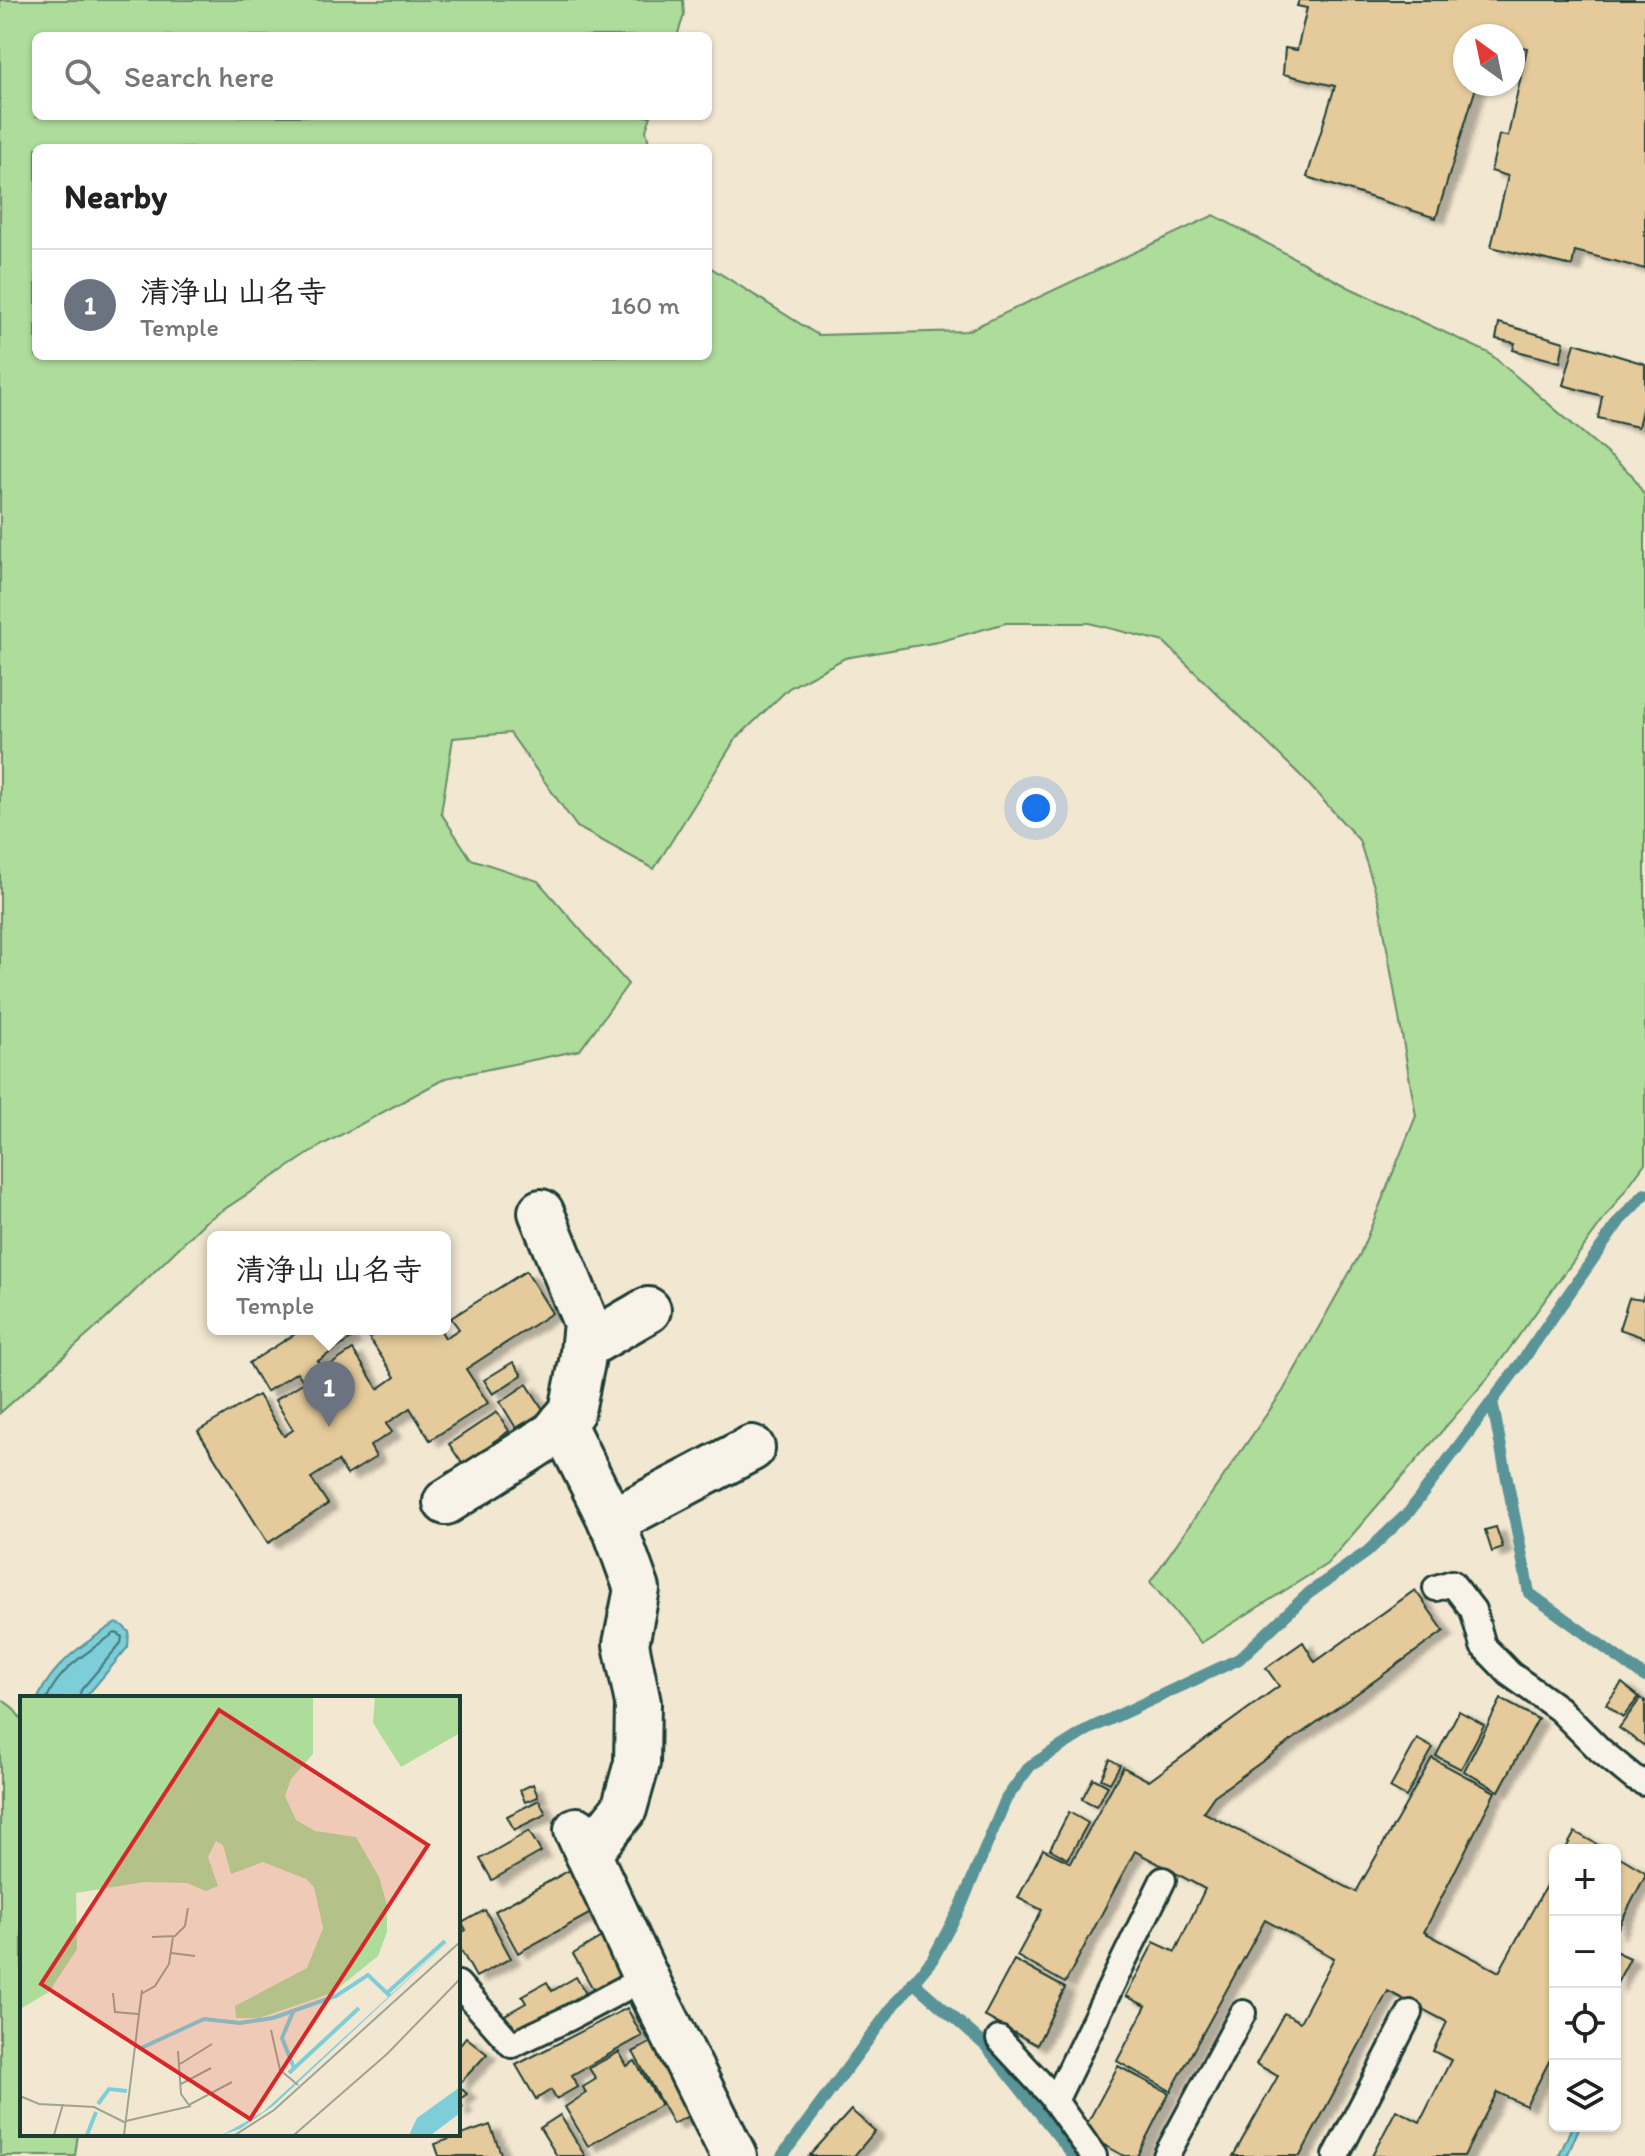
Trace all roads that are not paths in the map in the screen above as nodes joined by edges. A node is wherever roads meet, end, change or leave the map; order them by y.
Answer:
1 (541, 1212) dead end
2 (648, 1310) dead end
3 (584, 1347) junction
4 (562, 1423) junction
5 (752, 1448) dead end
6 (446, 1502) dead end
7 (611, 1522) junction
8 (1436, 1588) dead end
9 (1645, 1783) edge
10 (1163, 1880) dead end
11 (646, 1977) junction
12 (460, 1986) edge
13 (1243, 2013) dead end
14 (1410, 2013) dead end
15 (999, 2039) dead end
16 (1055, 2101) junction
17 (734, 2156) edge
18 (1094, 2156) edge
19 (1166, 2156) edge
20 (1336, 2156) edge

1 - 3 street
2 - 3 street
3 - 4 street
4 - 6 street
4 - 7 street
5 - 7 street
7 - 11 street
8 - 9 lane
10 - 16 lane
11 - 12 lane
11 - 17 street
13 - 19 lane
14 - 20 lane
15 - 16 lane
16 - 18 lane

